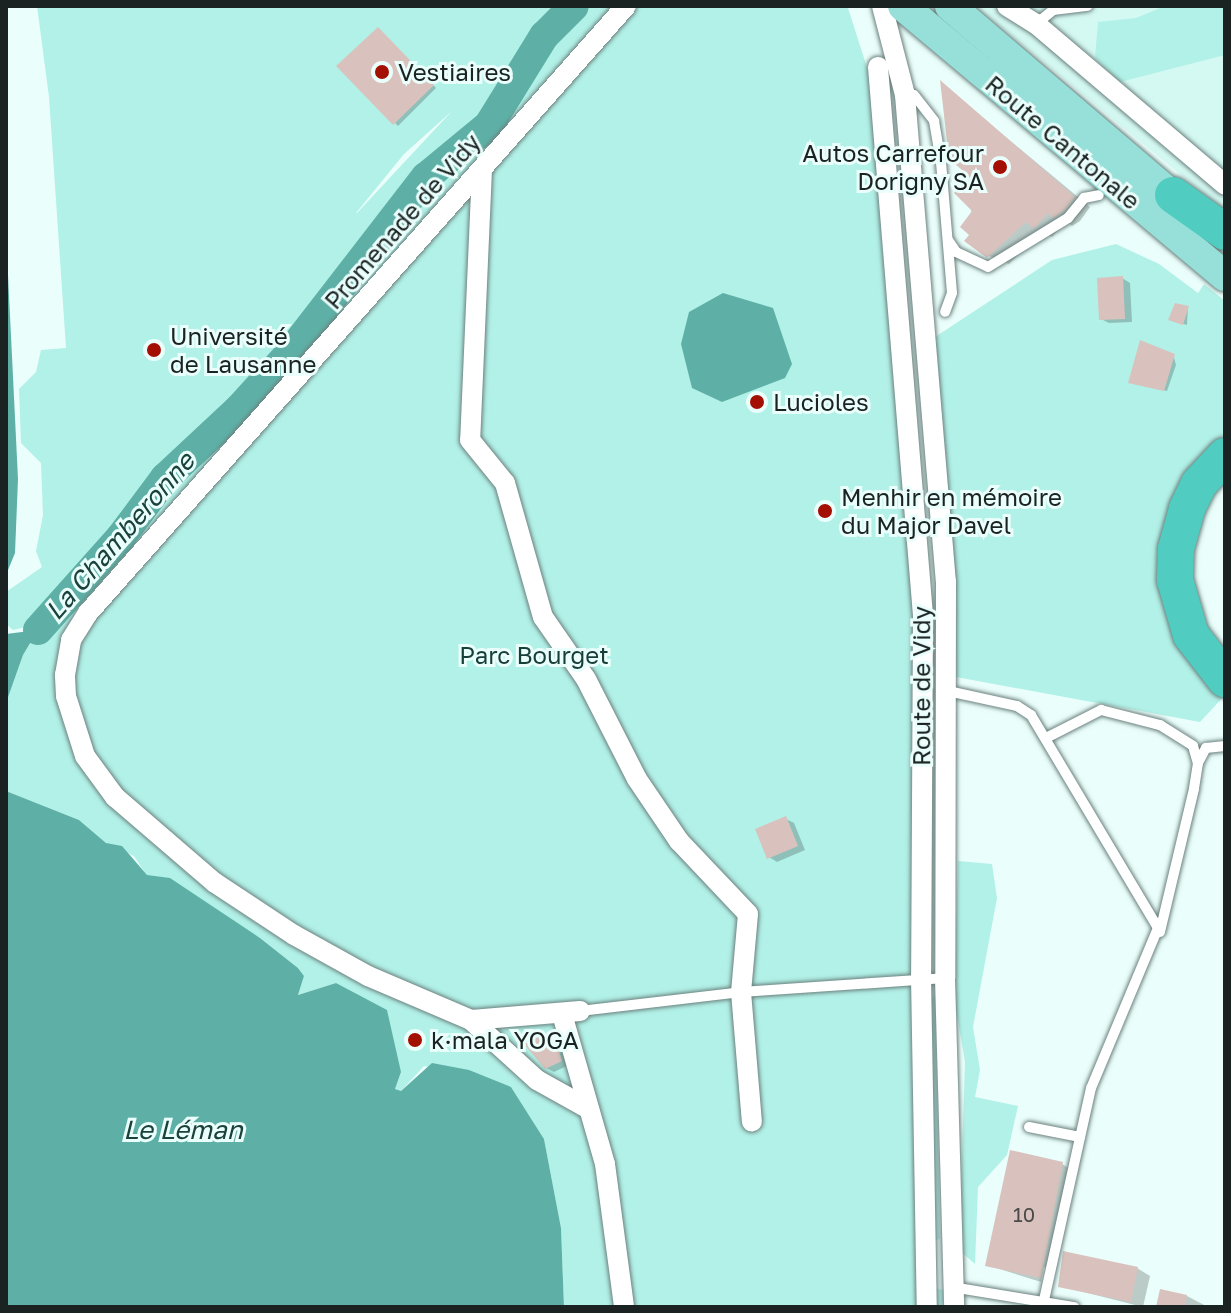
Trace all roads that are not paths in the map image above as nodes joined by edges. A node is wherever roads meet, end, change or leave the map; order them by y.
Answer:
1 (626, 6) edge
2 (882, 6) edge
3 (950, 6) edge
4 (1007, 6) edge
5 (1088, 6) edge
6 (912, 15) edge
7 (1036, 24) junction
8 (900, 66) junction
9 (878, 67) dead end
10 (914, 95) dead end
11 (482, 169) junction
12 (1225, 185) edge
13 (1099, 195) dead end
14 (1173, 195) junction
15 (1225, 232) edge
16 (947, 238) junction
17 (1225, 242) edge
18 (1225, 276) edge
19 (945, 312) dead end
20 (1225, 456) edge
21 (1225, 679) edge
22 (948, 691) junction
23 (1046, 738) junction
24 (1225, 746) edge
25 (1198, 763) junction
26 (1158, 936) junction
27 (921, 977) junction
28 (945, 978) junction
29 (741, 992) junction
30 (571, 1013) junction
31 (471, 1020) junction
32 (587, 1108) junction
33 (752, 1122) dead end
34 (1029, 1127) dead end
35 (1080, 1137) junction
36 (953, 1297) edge
37 (1043, 1304) edge
38 (624, 1307) edge
39 (927, 1307) edge
40 (1074, 1307) edge

1 - 11 street, Promenade de Vidy
2 - 8 street, Route de Vidy
3 - 14 main road, Route Cantonale
4 - 7 street
5 - 7 lane
6 - 8 street, Route de Vidy
6 - 18 main road, Route Cantonale
7 - 12 street
8 - 22 street, Route de Vidy
9 - 27 street
10 - 16 lane
11 - 29 street
11 - 31 street, Promenade de Vidy
13 - 16 lane
14 - 15 highway
14 - 17 main road, Route Cantonale
16 - 19 lane
20 - 21 highway
22 - 23 lane
22 - 28 street, Route de Vidy
23 - 25 lane
23 - 26 lane
24 - 25 lane
25 - 26 lane
26 - 35 lane
27 - 28 lane
27 - 29 lane
27 - 39 street
28 - 36 street, Route de Vidy
29 - 30 lane
29 - 33 street
30 - 31 street
30 - 32 street
31 - 32 street
32 - 38 street
34 - 35 lane
35 - 37 lane
36 - 37 lane
37 - 40 lane

